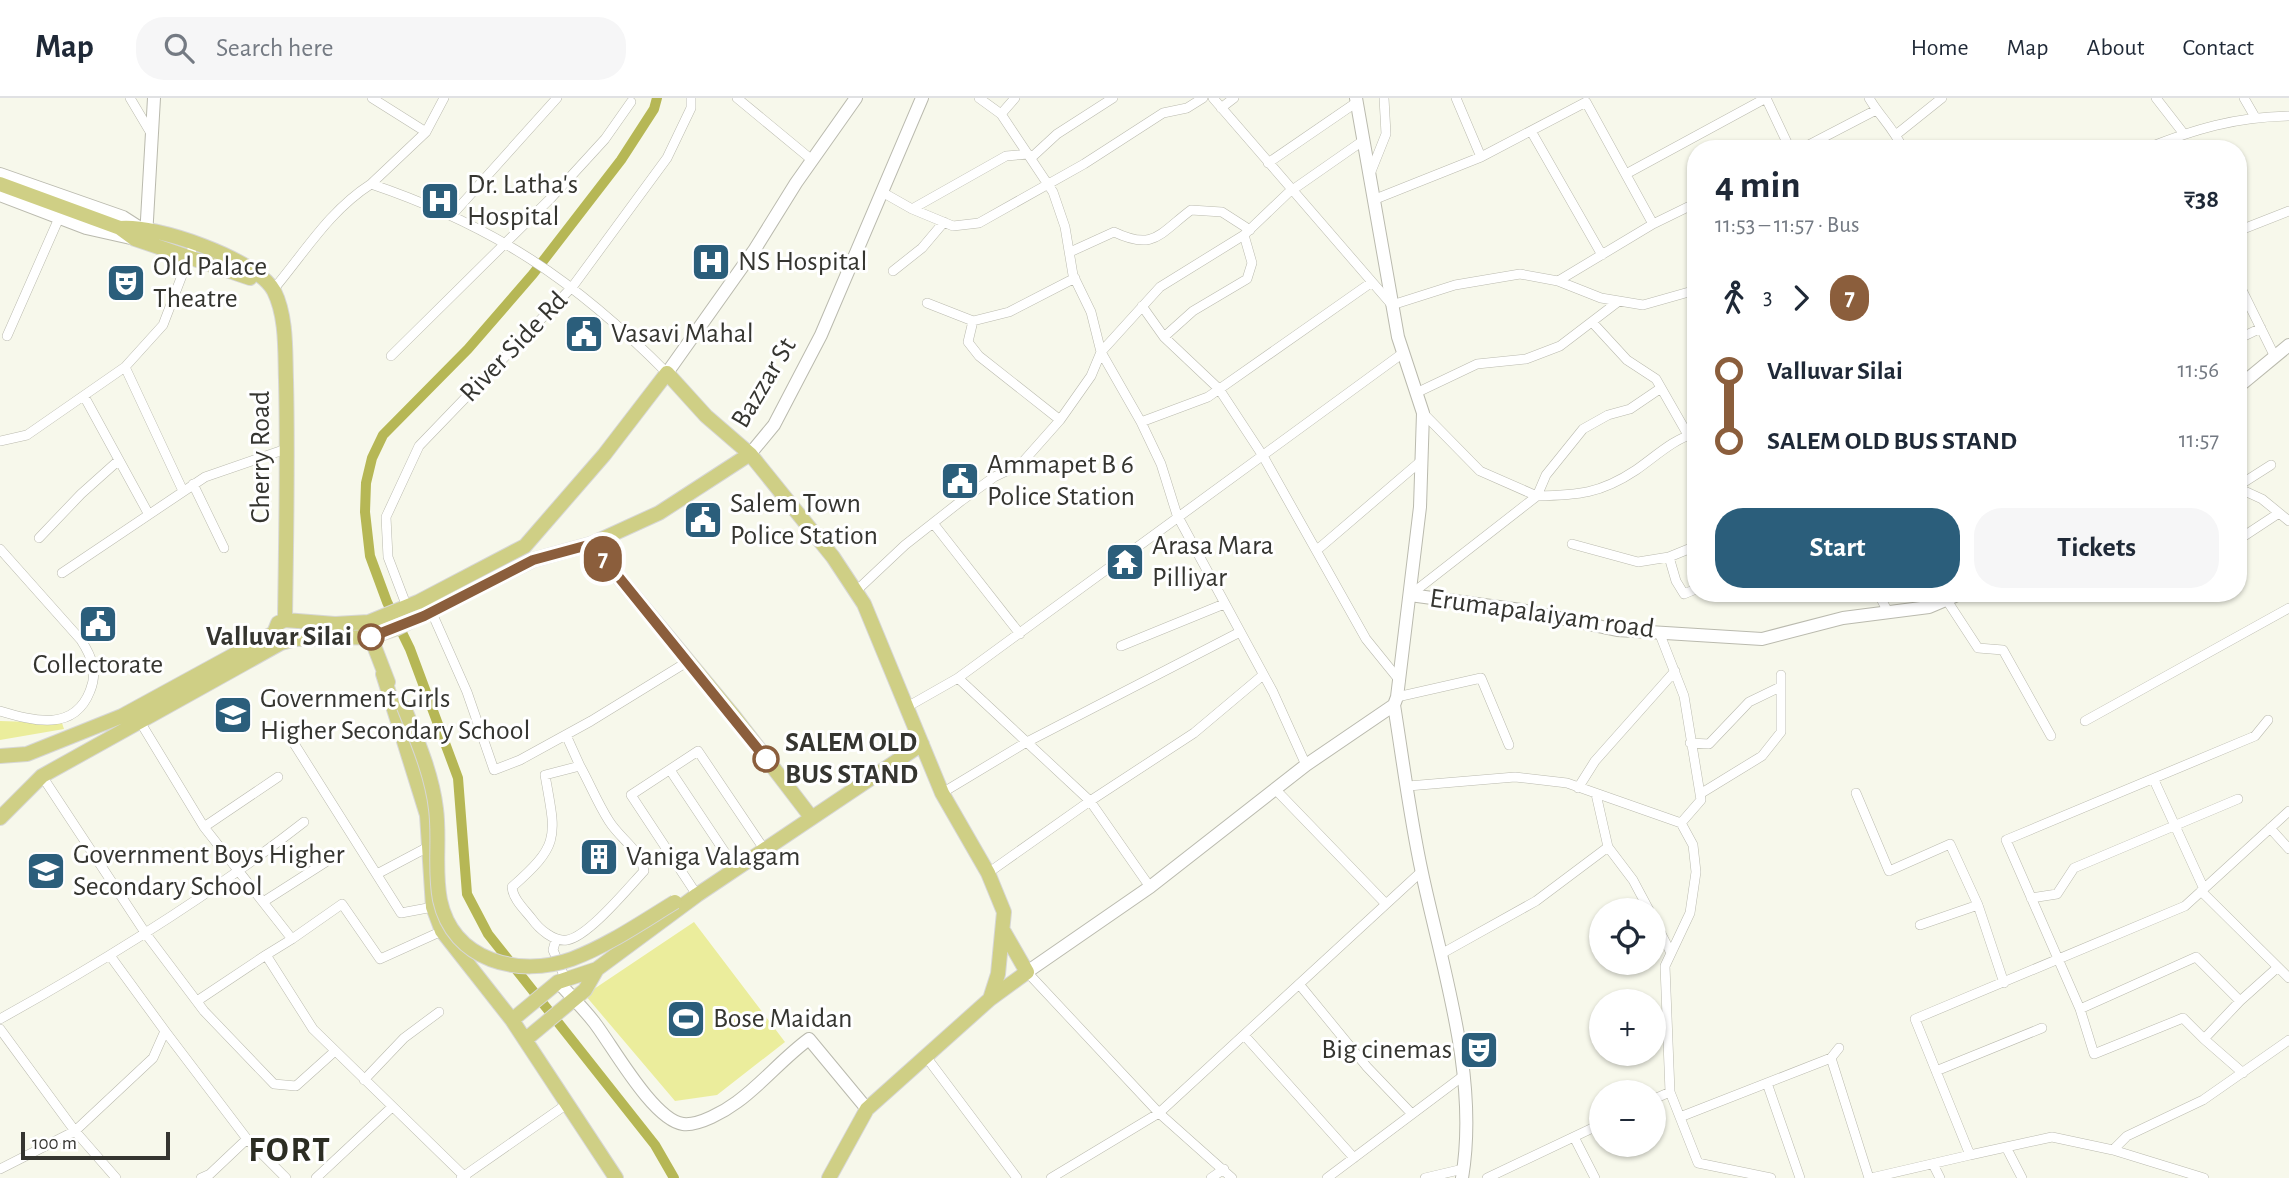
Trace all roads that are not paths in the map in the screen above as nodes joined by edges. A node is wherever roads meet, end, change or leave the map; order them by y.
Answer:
1 (130, 98) edge
2 (154, 98) edge
3 (372, 98) edge
4 (444, 98) edge
5 (557, 98) edge
6 (737, 98) edge
7 (856, 98) edge
8 (922, 98) edge
9 (979, 98) edge
10 (1016, 98) edge
11 (1113, 98) edge
12 (1203, 98) edge
13 (1213, 98) edge
14 (1234, 98) edge
15 (1384, 98) edge
16 (1456, 98) edge
17 (1766, 98) edge
18 (1869, 98) edge
19 (1942, 98) edge
20 (2156, 98) edge
21 (2244, 98) edge
22 (692, 100) edge
23 (1357, 100) edge
24 (1586, 100) edge
25 (631, 102) dead end
26 (1221, 108) junction
27 (1876, 110) junction
28 (1001, 114) junction
29 (2289, 116) edge
30 (2255, 117) junction
31 (1531, 131) junction
32 (426, 132) junction
33 (1897, 134) junction
34 (2183, 134) junction
35 (152, 135) junction
36 (1689, 140) edge
37 (1786, 140) edge
38 (1818, 140) edge
39 (1899, 140) edge
40 (2168, 140) edge
41 (1364, 141) junction
42 (1687, 141) edge
43 (1029, 156) junction
44 (1481, 157) junction
45 (812, 160) junction
46 (1268, 163) junction
47 (0, 174) edge
48 (1626, 174) junction
49 (1369, 176) junction
50 (1047, 183) junction
51 (0, 184) edge
52 (372, 184) junction
53 (1292, 191) junction
54 (882, 192) junction
55 (0, 195) edge
56 (1373, 200) junction
57 (1687, 207) edge
58 (912, 209) junction
59 (2289, 211) edge
60 (452, 215) junction
61 (59, 218) junction
62 (944, 222) junction
63 (1653, 224) junction
64 (2247, 227) edge
65 (1247, 233) junction
66 (141, 234) junction
67 (504, 242) junction
68 (192, 250) junction
69 (1070, 252) junction
70 (1602, 255) junction
71 (893, 271) dead end
72 (1075, 278) junction
73 (1558, 281) junction
74 (1372, 282) junction
75 (573, 286) junction
76 (274, 292) junction
77 (1687, 293) edge
78 (2247, 300) edge
79 (1619, 301) junction
80 (927, 303) dead end
81 (1392, 305) junction
82 (1142, 306) junction
83 (973, 321) junction
84 (1592, 322) junction
85 (2261, 328) junction
86 (2247, 335) edge
87 (7, 337) dead end
88 (1164, 337) junction
89 (2289, 345) edge
90 (1101, 352) junction
91 (1403, 353) junction
92 (391, 356) dead end
93 (2275, 357) junction
94 (125, 367) junction
95 (667, 373) junction
96 (2247, 380) edge
97 (1661, 388) junction
98 (1219, 389) junction
99 (1416, 393) junction
100 (84, 396) junction
101 (1423, 413) junction
102 (1060, 420) junction
103 (1141, 422) junction
104 (1687, 427) edge
105 (1687, 437) edge
106 (0, 441) edge
107 (286, 449) junction
108 (750, 454) junction
109 (1263, 456) junction
110 (119, 460) junction
111 (1421, 461) junction
112 (2271, 465) dead end
113 (2247, 481) edge
114 (193, 484) junction
115 (183, 491) junction
116 (2247, 492) edge
117 (1537, 496) junction
118 (148, 513) junction
119 (2279, 513) junction
120 (1177, 515) junction
121 (2289, 521) edge
122 (933, 523) junction
123 (2247, 534) edge
124 (39, 538) dead end
125 (592, 544) junction
126 (1572, 544) dead end
127 (525, 545) junction
128 (224, 548) dead end
129 (0, 549) edge
130 (1317, 550) junction
131 (1687, 550) edge
132 (1669, 557) junction
133 (533, 560) junction
134 (62, 573) dead end
135 (855, 592) junction
136 (1687, 593) edge
137 (1410, 595) junction
138 (1883, 602) edge
139 (1939, 602) edge
140 (1948, 602) edge
141 (413, 604) junction
142 (1224, 604) junction
143 (2289, 608) edge
144 (1888, 612) junction
145 (428, 614) junction
146 (288, 621) junction
147 (363, 622) junction
148 (1240, 632) junction
149 (1659, 632) junction
150 (1020, 634) junction
151 (370, 637) junction
152 (283, 638) junction
153 (1121, 646) dead end
154 (687, 662) junction
155 (1675, 671) junction
156 (1263, 675) junction
157 (1781, 676) dead end
158 (958, 678) junction
159 (1400, 681) junction
160 (1780, 687) junction
161 (1395, 701) junction
162 (907, 707) junction
163 (398, 710) junction
164 (0, 712) edge
165 (139, 720) junction
166 (2268, 720) dead end
167 (2085, 721) dead end
168 (288, 734) dead end
169 (566, 735) junction
170 (2051, 736) dead end
171 (1025, 743) junction
172 (1690, 743) junction
173 (922, 744) junction
174 (1509, 745) dead end
175 (0, 756) edge
176 (1306, 765) junction
177 (580, 766) junction
178 (670, 770) junction
179 (42, 776) junction
180 (278, 777) dead end
181 (2154, 780) junction
182 (1408, 786) junction
183 (1578, 788) junction
184 (1275, 789) junction
185 (942, 793) junction
186 (1856, 793) dead end
187 (1596, 794) junction
188 (1700, 794) junction
189 (2238, 799) dead end
190 (1090, 801) junction
191 (2289, 811) edge
192 (0, 817) edge
193 (811, 817) junction
194 (304, 822) dead end
195 (1681, 823) junction
196 (204, 827) junction
197 (2175, 827) junction
198 (2270, 828) junction
199 (428, 847) junction
200 (1608, 847) junction
201 (764, 849) junction
202 (2289, 849) edge
203 (332, 858) dead end
204 (736, 869) junction
205 (1422, 871) junction
206 (239, 873) junction
207 (988, 873) junction
208 (377, 874) junction
209 (1150, 887) junction
210 (2202, 890) junction
211 (698, 895) junction
212 (1643, 898) edge
213 (2031, 898) junction
214 (263, 902) junction
215 (675, 902) dead end
216 (1386, 904) junction
217 (1978, 905) junction
218 (433, 907) junction
219 (1920, 925) dead end
220 (442, 931) junction
221 (1004, 932) junction
222 (146, 934) junction
223 (292, 939) junction
224 (556, 939) junction
225 (1666, 943) edge
226 (1671, 953) junction
227 (1441, 954) junction
228 (266, 956) junction
229 (111, 957) junction
230 (2058, 960) junction
231 (2278, 967) junction
232 (597, 969) junction
233 (1027, 972) junction
234 (2289, 978) edge
235 (558, 982) junction
236 (1299, 984) junction
237 (2004, 984) junction
238 (990, 999) junction
239 (197, 1002) junction
240 (571, 1002) junction
241 (2240, 1002) junction
242 (2080, 1009) junction
243 (439, 1012) dead end
244 (0, 1019) edge
245 (514, 1019) junction
246 (2042, 1028) dead end
247 (0, 1030) edge
248 (165, 1031) junction
249 (1244, 1035) junction
250 (528, 1037) junction
251 (2204, 1039) junction
252 (2289, 1040) edge
253 (1839, 1048) dead end
254 (335, 1051) junction
255 (927, 1058) junction
256 (1831, 1058) junction
257 (1936, 1071) junction
258 (2243, 1073) junction
259 (1463, 1076) junction
260 (364, 1080) junction
261 (1767, 1083) junction
262 (1670, 1092) junction
263 (1666, 1094) edge
264 (567, 1104) junction
265 (392, 1107) junction
266 (867, 1110) junction
267 (1159, 1113) junction
268 (1412, 1114) junction
269 (1679, 1117) junction
270 (1589, 1130) edge
271 (75, 1131) junction
272 (1574, 1137) junction
273 (247, 1139) junction
274 (2006, 1147) junction
275 (2113, 1150) junction
276 (1970, 1155) junction
277 (1354, 1158) junction
278 (1933, 1164) junction
279 (0, 1169) edge
280 (1224, 1169) junction
281 (1463, 1174) edge
282 (463, 1177) edge
283 (116, 1178) edge
284 (201, 1178) edge
285 (286, 1178) edge
286 (316, 1178) edge
287 (616, 1178) edge
288 (829, 1178) edge
289 (1017, 1178) edge
290 (1051, 1178) edge
291 (1211, 1178) edge
292 (1232, 1178) edge
293 (1327, 1178) edge
294 (1425, 1178) edge
295 (1487, 1178) edge
296 (1595, 1178) edge
297 (1771, 1178) edge
298 (1800, 1178) edge
299 (1870, 1178) edge
300 (1941, 1178) edge
301 (2022, 1178) edge
302 (2204, 1178) edge

1 - 35 street
2 - 35 main road
3 - 32 street
4 - 32 street
5 - 60 street
6 - 45 street
7 - 45 main road
8 - 54 main road, Bazzar St
9 - 28 street
10 - 28 street
11 - 43 street
12 - 50 street
13 - 26 street
14 - 26 street
15 - 49 street
16 - 44 street
17 - 36 street
17 - 37 street
18 - 27 street
19 - 33 street
20 - 34 street
21 - 30 street
22 - 75 street, River Side Rd
23 - 41 main road
23 - 46 street
24 - 31 street
24 - 48 street
25 - 67 street
26 - 46 street
27 - 33 street
27 - 38 street
28 - 43 street
29 - 30 street
30 - 34 street
31 - 44 street
31 - 70 street
32 - 52 street
33 - 39 street
34 - 40 street
35 - 66 main road
41 - 49 main road
41 - 53 street
42 - 48 street
43 - 50 street
43 - 58 street
44 - 56 street
45 - 95 main road
46 - 53 street
47 - 66 main road
48 - 63 street
49 - 56 main road
50 - 62 street
50 - 69 street
51 - 66 main road
52 - 60 street
52 - 76 street
53 - 65 street
53 - 74 street
54 - 58 street
54 - 108 main road, Bazzar St
55 - 61 main road
56 - 81 main road
57 - 63 street
58 - 62 street
59 - 64 street
60 - 67 street
61 - 66 main road
61 - 87 street
62 - 71 street
63 - 70 street
65 - 69 street
65 - 82 street
65 - 88 street
66 - 68 main road
67 - 75 street
67 - 92 street
68 - 76 main road
68 - 94 street
69 - 72 street
70 - 73 street
72 - 83 street
72 - 90 street
73 - 79 street
73 - 81 street
74 - 81 street
74 - 98 street
75 - 95 street
75 - 141 street, River Side Rd
76 - 107 main road, Cherry Road
77 - 79 street
78 - 85 street
79 - 84 street
80 - 83 street
81 - 91 main road
82 - 88 street
82 - 90 street
83 - 102 street
84 - 97 street
84 - 99 street
85 - 86 street
85 - 93 street
88 - 98 street
89 - 93 main road
90 - 102 street
90 - 103 street
91 - 99 main road
91 - 109 street
93 - 96 main road
94 - 100 street
94 - 115 street
95 - 108 main road
95 - 127 main road
97 - 104 street
97 - 117 street
98 - 103 street
98 - 109 street
99 - 101 main road
100 - 106 street
100 - 110 street
101 - 111 main road
101 - 117 street
102 - 122 street
103 - 120 street
105 - 117 street
107 - 114 street
107 - 146 main road, Cherry Road
108 - 125 main road, Bazzar St
108 - 135 main road
109 - 120 street
109 - 130 street
110 - 118 street
110 - 124 street
111 - 130 street
111 - 137 main road
112 - 113 street
114 - 115 street
114 - 128 street
115 - 118 street
116 - 119 street
117 - 137 street
118 - 134 street
119 - 121 street
119 - 123 street
120 - 142 street
120 - 150 street
122 - 135 street
122 - 150 street
125 - 133 main road, Bazzar St
125 - 154 main road
126 - 132 street
127 - 133 main road
127 - 141 main road
129 - 164 street
130 - 159 street
131 - 132 street
132 - 136 street
133 - 145 main road, Bazzar St
135 - 162 main road
137 - 149 main road, Erumapalaiyam road
137 - 159 main road
138 - 144 street
139 - 144 main road, Erumapalaiyam road
140 - 170 street
141 - 147 main road
142 - 148 street
142 - 153 street
143 - 167 street
144 - 149 main road, Erumapalaiyam road
145 - 151 main road, Bazzar St
145 - 169 street
146 - 147 main road
146 - 152 main road
146 - 152 main road, Cherry Road
147 - 151 main road
148 - 156 street
148 - 171 street
149 - 155 street
150 - 158 street
151 - 152 main road, Bazzar St
151 - 163 main road
152 - 165 main road
152 - 175 main road
154 - 169 street
154 - 193 main road
155 - 172 street
155 - 183 street
156 - 176 street
156 - 190 street
157 - 160 street
158 - 162 street
158 - 171 street
159 - 161 main road
160 - 172 street
160 - 188 street
161 - 174 street
161 - 176 main road
161 - 182 main road
162 - 173 main road
163 - 199 main road
163 - 215 main road, bridge
165 - 179 main road
165 - 196 street
166 - 181 street
168 - 208 street
169 - 177 street
171 - 185 street
171 - 190 street
172 - 188 street
173 - 185 main road
173 - 193 main road
176 - 184 main road
177 - 224 street
177 - 224 street
178 - 201 street
178 - 204 street
178 - 211 street
179 - 192 main road
179 - 222 street
180 - 196 street
181 - 197 street
181 - 213 street
182 - 183 street
182 - 205 main road
183 - 187 street
184 - 209 main road
184 - 216 street
185 - 207 main road
186 - 217 street
187 - 195 street
187 - 200 street
188 - 195 street
189 - 197 street
190 - 207 street
190 - 209 street
191 - 198 street
193 - 201 main road
194 - 206 street
195 - 226 street
196 - 206 street
197 - 210 street
197 - 213 street
198 - 202 street
198 - 210 street
199 - 208 street
199 - 218 main road
200 - 212 street
200 - 227 street
201 - 204 main road
203 - 214 street
204 - 211 main road
205 - 216 street
205 - 227 main road
206 - 214 street
206 - 222 street
207 - 221 main road
208 - 218 street
209 - 233 main road
210 - 230 street
210 - 231 street
211 - 232 main road
213 - 230 street
214 - 223 street
216 - 236 street
217 - 219 street
217 - 237 street
218 - 220 main road
220 - 223 street
220 - 245 main road
221 - 233 main road
221 - 238 main road
222 - 229 street
222 - 239 street
223 - 228 street
224 - 235 street
225 - 226 street
226 - 262 street
227 - 259 main road
228 - 239 street
228 - 254 street
229 - 244 street
229 - 248 street
230 - 237 street
230 - 242 street
231 - 234 street
231 - 241 street
232 - 235 main road
232 - 240 main road
233 - 238 main road
233 - 267 street
235 - 240 main road
235 - 245 main road
236 - 249 street
236 - 268 street
237 - 257 street
238 - 255 main road
239 - 254 street
240 - 250 main road
240 - 266 main road
241 - 242 street
241 - 251 street
242 - 251 street
243 - 260 street
245 - 250 main road
246 - 257 street
247 - 271 street
248 - 271 street
248 - 273 street
249 - 267 street
249 - 277 street
250 - 264 main road
251 - 258 street
252 - 258 street
253 - 256 street
254 - 260 street
255 - 266 main road
255 - 289 street
256 - 261 street
256 - 299 street
257 - 276 street
258 - 275 street
259 - 268 street
259 - 281 main road
260 - 265 street
261 - 269 street
261 - 298 street
262 - 263 street
262 - 269 street
264 - 282 street
264 - 287 main road
265 - 282 street
265 - 286 street
266 - 288 main road
267 - 280 street
267 - 290 street
268 - 277 street
269 - 297 street
270 - 272 street
271 - 279 street
271 - 283 street
272 - 295 street
272 - 296 street
273 - 284 street
273 - 285 street
274 - 275 street
274 - 276 street
274 - 301 street
275 - 302 street
276 - 278 street
277 - 293 street
278 - 299 street
278 - 300 street
280 - 291 street
280 - 292 street
281 - 294 street

